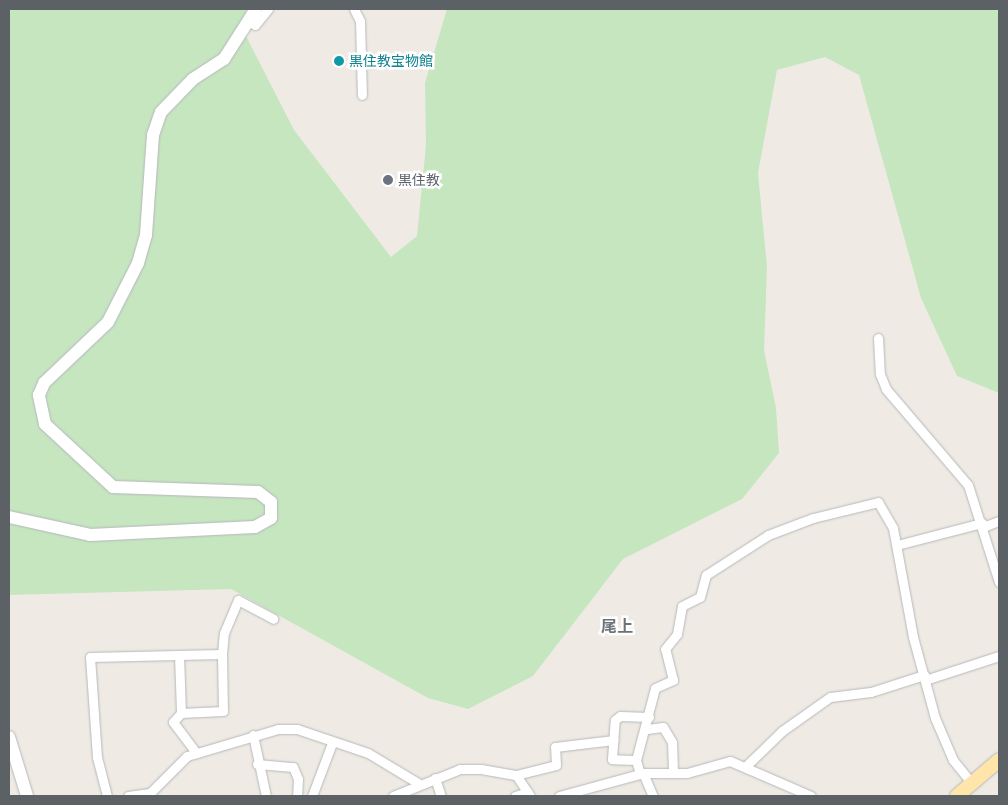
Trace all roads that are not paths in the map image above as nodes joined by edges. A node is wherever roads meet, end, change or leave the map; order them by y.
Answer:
1 (256, 9) edge
2 (268, 9) edge
3 (354, 9) edge
4 (248, 20) junction
5 (362, 95) dead end
6 (878, 338) dead end
7 (9, 517) edge
8 (999, 521) edge
9 (983, 525) junction
10 (897, 546) junction
11 (999, 582) edge
12 (273, 618) dead end
13 (222, 654) junction
14 (180, 655) junction
15 (999, 656) edge
16 (925, 678) junction
17 (181, 713) junction
18 (649, 718) junction
19 (647, 729) junction
20 (253, 735) junction
21 (9, 737) edge
22 (614, 740) junction
23 (332, 743) junction
24 (196, 752) junction
25 (636, 760) junction
26 (999, 760) edge
27 (257, 764) junction
28 (746, 767) junction
29 (22, 772) junction
30 (674, 773) junction
31 (9, 774) edge
32 (642, 774) junction
33 (516, 775) junction
34 (435, 778) junction
35 (970, 781) junction
36 (418, 783) junction
37 (151, 794) edge
38 (529, 794) edge
39 (26, 796) edge
40 (107, 796) edge
41 (128, 796) edge
42 (266, 796) edge
43 (297, 796) edge
44 (312, 796) edge
45 (393, 796) edge
46 (441, 796) edge
47 (515, 796) edge
48 (559, 796) edge
49 (653, 796) edge
50 (811, 796) edge
51 (957, 796) edge

1 - 4 street
2 - 4 street
3 - 5 street
4 - 7 street
6 - 9 street
8 - 9 street
9 - 10 street
9 - 11 street
10 - 16 street
10 - 18 street
12 - 13 street
13 - 14 street
13 - 17 street
14 - 17 street
14 - 40 street
15 - 16 street
16 - 28 street
16 - 35 street
17 - 24 street
18 - 19 street
18 - 22 street
19 - 25 street
19 - 30 street
20 - 23 street
20 - 24 street
20 - 27 street
21 - 29 street
22 - 25 street
22 - 33 street
23 - 36 street
23 - 44 street
24 - 37 street
25 - 32 street
26 - 35 main road
27 - 42 street
27 - 43 street
28 - 30 street
28 - 50 street
29 - 31 street
29 - 39 street
30 - 32 street
32 - 48 street
32 - 49 street
33 - 34 street
33 - 38 street
34 - 36 street
34 - 46 street
35 - 51 main road
36 - 45 street
37 - 41 street
38 - 47 street

